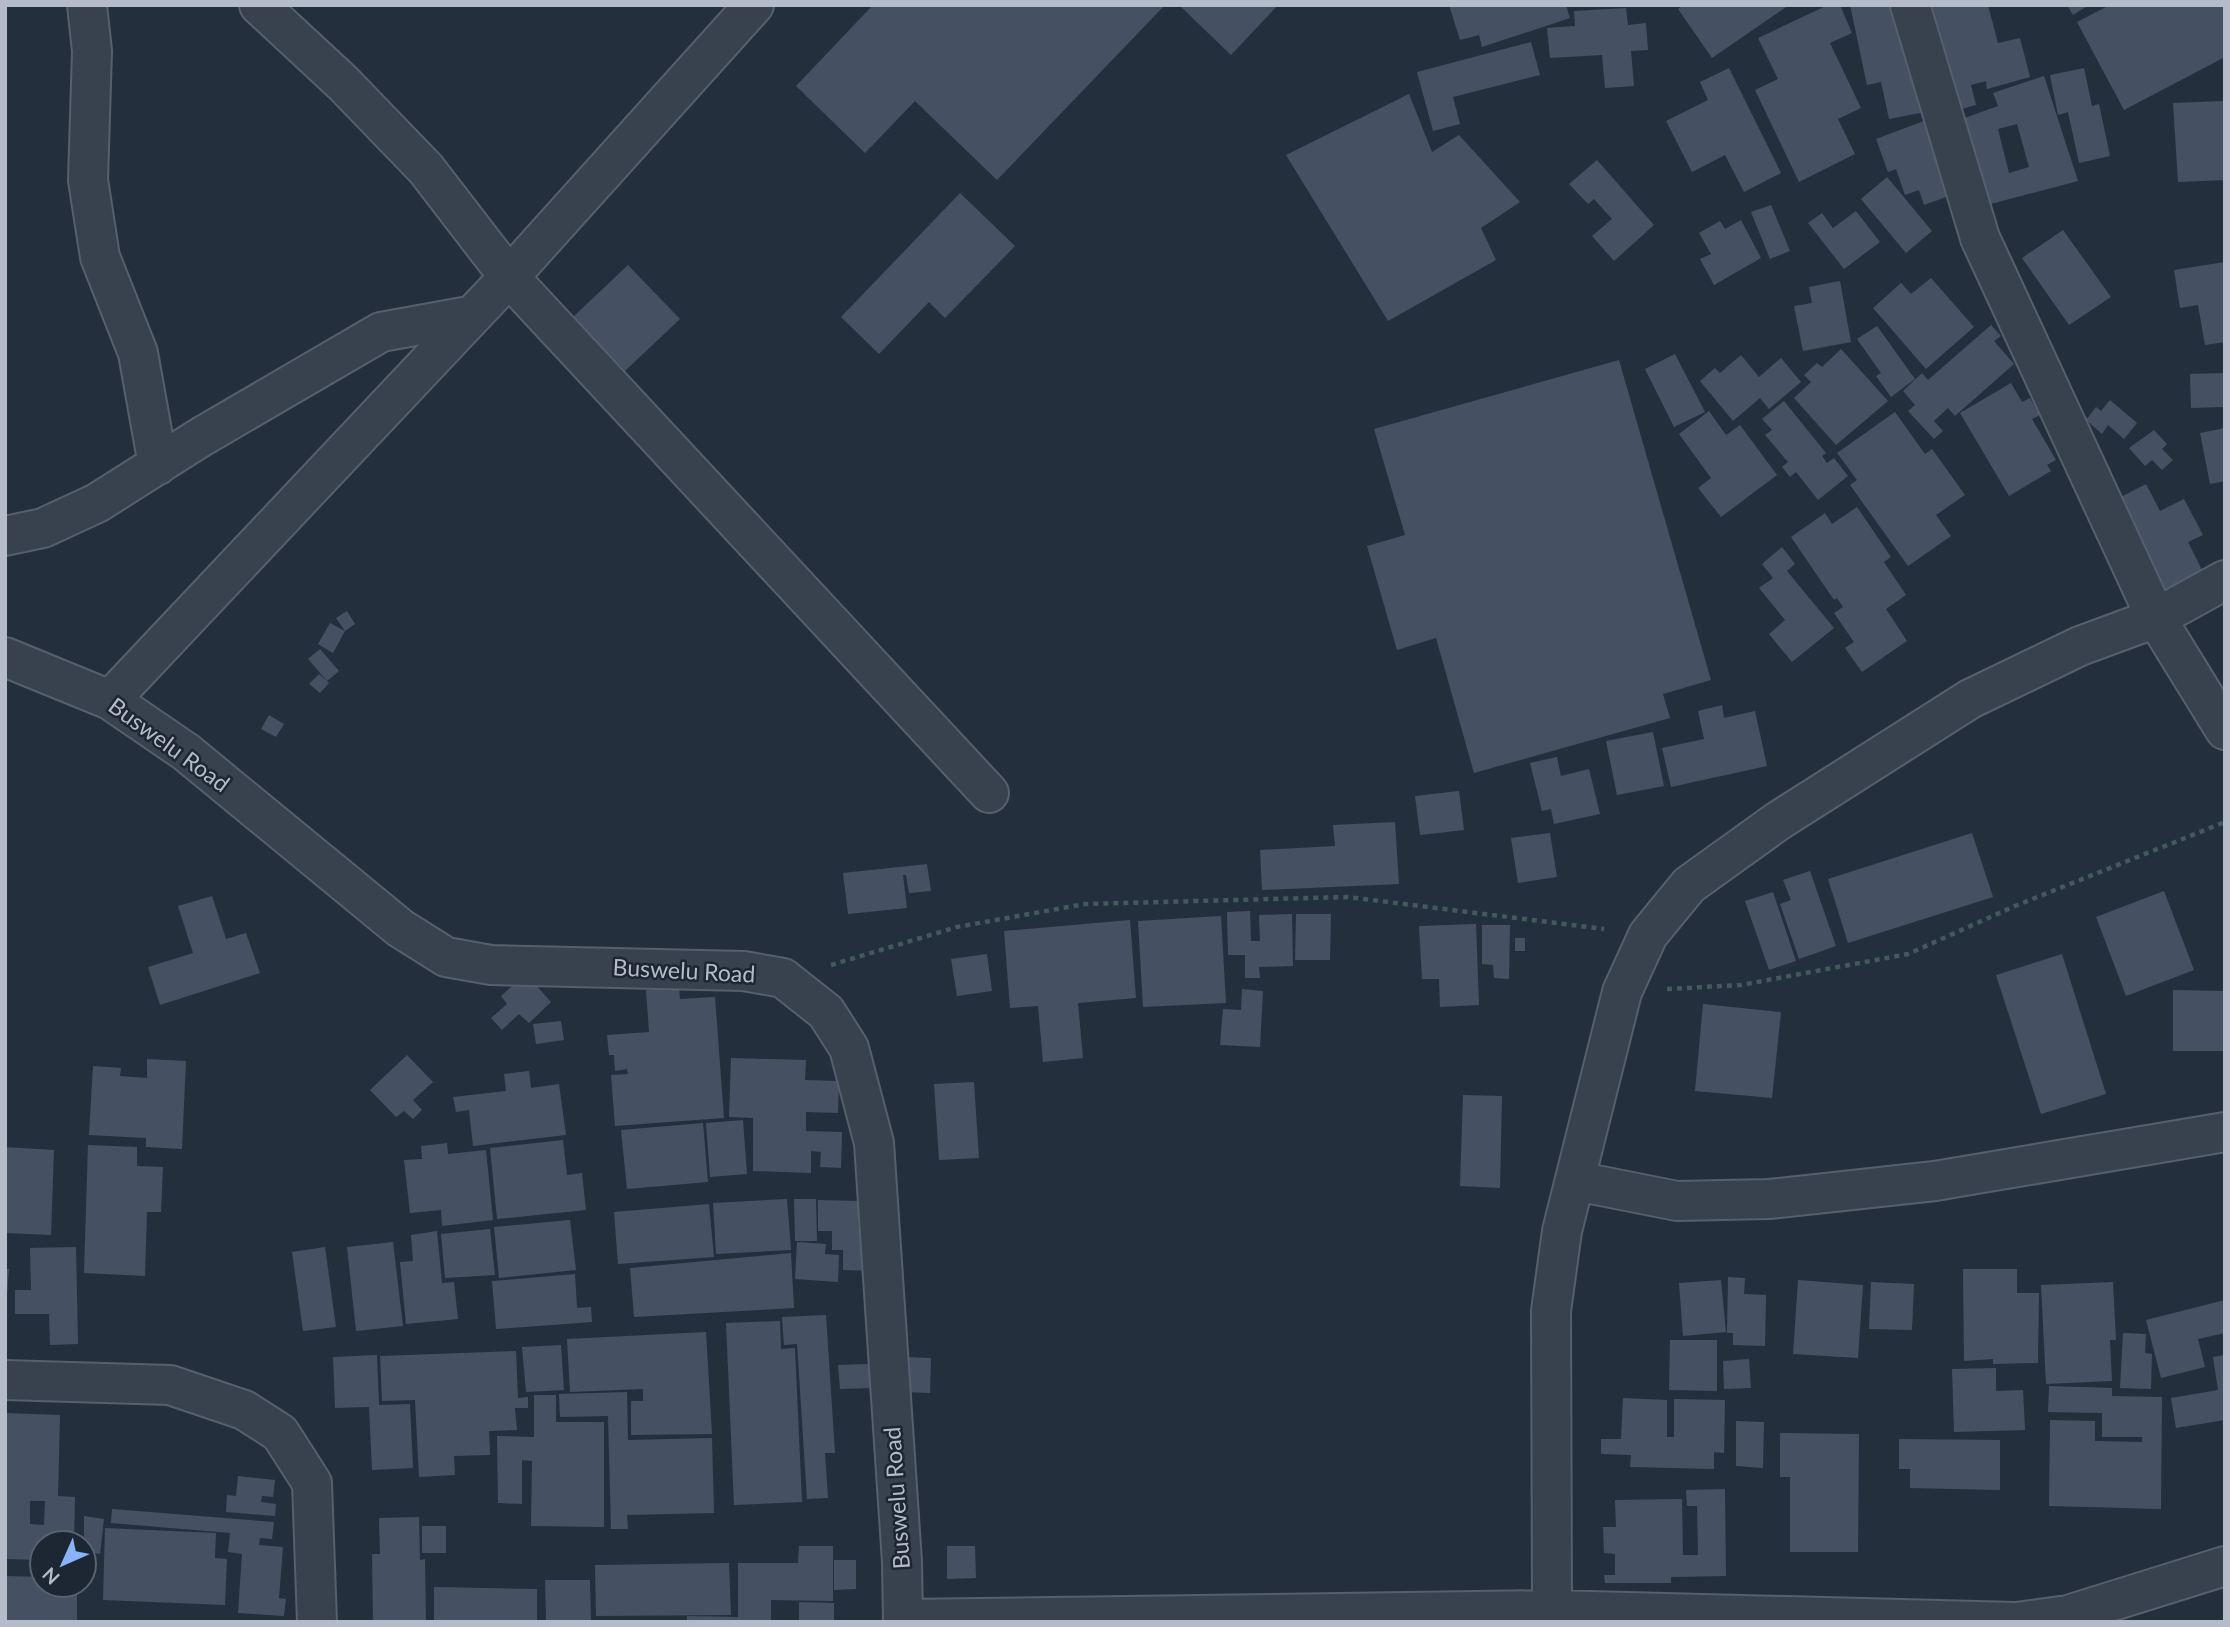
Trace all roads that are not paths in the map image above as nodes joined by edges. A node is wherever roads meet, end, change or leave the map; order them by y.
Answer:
1 (87, 5) edge
2 (259, 5) edge
3 (754, 5) edge
4 (1910, 5) edge
5 (509, 277) junction
6 (469, 316) junction
7 (158, 465) junction
8 (5, 536) edge
9 (2225, 580) edge
10 (2155, 618) junction
11 (5, 657) edge
12 (110, 700) junction
13 (2225, 730) edge
14 (989, 793) dead end
15 (2225, 1132) edge
16 (1576, 1181) junction
17 (5, 1380) edge
18 (2225, 1566) edge
19 (1552, 1610) junction
20 (903, 1620) edge
21 (317, 1622) edge
22 (2016, 1622) edge

1 - 7 street
2 - 5 street
3 - 5 street
4 - 10 street
5 - 6 street
5 - 14 street
6 - 7 street
6 - 12 street
7 - 8 street
9 - 10 street
10 - 13 street
10 - 16 street
11 - 12 street, Buswelu Road
12 - 20 street, Buswelu Road
15 - 16 street
16 - 19 street
17 - 21 street
18 - 22 street
19 - 20 street
19 - 22 street

